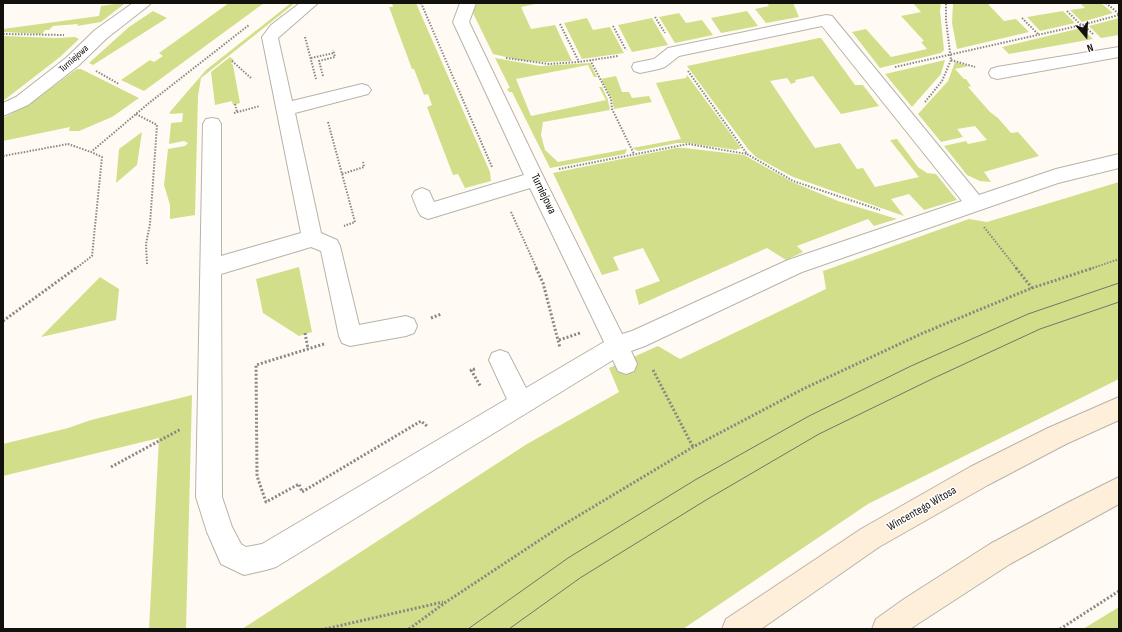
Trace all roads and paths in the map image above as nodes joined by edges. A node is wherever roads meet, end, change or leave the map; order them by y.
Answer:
1 (143, 3) edge
2 (310, 3) edge
3 (946, 3) edge
4 (1106, 3) edge
5 (461, 9) edge
6 (1067, 11) dead end
7 (1022, 18) dead end
8 (252, 22) dead end
9 (560, 24) dead end
10 (1082, 25) junction
11 (614, 26) dead end
12 (304, 33) dead end
13 (3, 34) edge
14 (65, 34) dead end
15 (1038, 35) junction
16 (674, 52) junction
17 (1119, 52) edge
18 (629, 54) dead end
19 (951, 54) junction
20 (625, 55) dead end
21 (501, 57) dead end
22 (311, 58) junction
23 (590, 60) junction
24 (951, 60) junction
25 (232, 62) dead end
26 (579, 62) junction
27 (963, 63) dead end
28 (640, 66) dead end
29 (894, 68) dead end
30 (997, 73) dead end
31 (253, 82) dead end
32 (362, 90) dead end
33 (321, 95) junction
34 (235, 104) dead end
35 (262, 105) dead end
36 (285, 109) junction
37 (3, 110) edge
38 (240, 111) dead end
39 (237, 112) dead end
40 (136, 114) junction
41 (905, 116) junction
42 (212, 124) dead end
43 (90, 152) junction
44 (634, 154) junction
45 (747, 154) junction
46 (3, 156) edge
47 (1119, 161) edge
48 (363, 162) dead end
49 (342, 174) junction
50 (534, 177) junction
51 (422, 196) dead end
52 (975, 203) junction
53 (916, 223) junction
54 (984, 226) dead end
55 (312, 238) junction
56 (1119, 259) edge
57 (147, 264) dead end
58 (211, 268) junction
59 (1032, 288) junction
60 (3, 321) edge
61 (406, 326) dead end
62 (305, 334) dead end
63 (350, 336) junction
64 (559, 340) dead end
65 (308, 349) junction
66 (627, 350) junction
67 (560, 355) dead end
68 (500, 360) dead end
69 (475, 368) dead end
70 (517, 394) junction
71 (1119, 408) edge
72 (432, 423) dead end
73 (185, 426) dead end
74 (693, 447) junction
75 (111, 467) dead end
76 (1119, 490) edge
77 (1119, 592) edge
78 (446, 602) junction
79 (325, 629) edge
80 (409, 629) edge
81 (736, 629) edge
82 (886, 629) edge
83 (1060, 629) edge

1 - 37 street, Turniejowa
2 - 36 street
3 - 19 path
4 - 10 path
5 - 50 street, Turniejowa
6 - 10 path
7 - 15 path
8 - 40 path
9 - 26 path
10 - 15 path
11 - 18 path
12 - 22 path
13 - 14 path
15 - 19 path
16 - 28 street
16 - 41 street
16 - 45 path
17 - 30 street
19 - 24 path
19 - 29 path
20 - 23 path
21 - 26 path
22 - 33 path
22 - 33 path
23 - 26 path
23 - 44 path
24 - 27 path
24 - 41 path
25 - 31 path
32 - 33 street
33 - 36 street
33 - 49 path
34 - 39 path
35 - 38 path
36 - 55 street
40 - 43 path
40 - 57 path
41 - 52 street
42 - 58 street
43 - 46 path
43 - 60 path
44 - 45 path
44 - 50 path
45 - 53 path
47 - 52 street
48 - 49 path
49 - 55 path
50 - 51 street
50 - 66 street, Turniejowa
52 - 53 street
53 - 66 street
54 - 59 path
55 - 58 street
55 - 63 street
56 - 59 path
58 - 70 street
59 - 74 path
61 - 63 street
62 - 65 path
63 - 65 path
64 - 67 path
65 - 72 path
66 - 70 street
66 - 74 path
68 - 70 street
69 - 70 path
71 - 81 main road, Wincentego Witosa
73 - 75 path
74 - 78 path
76 - 82 main road
77 - 83 path
78 - 79 path
78 - 80 path

